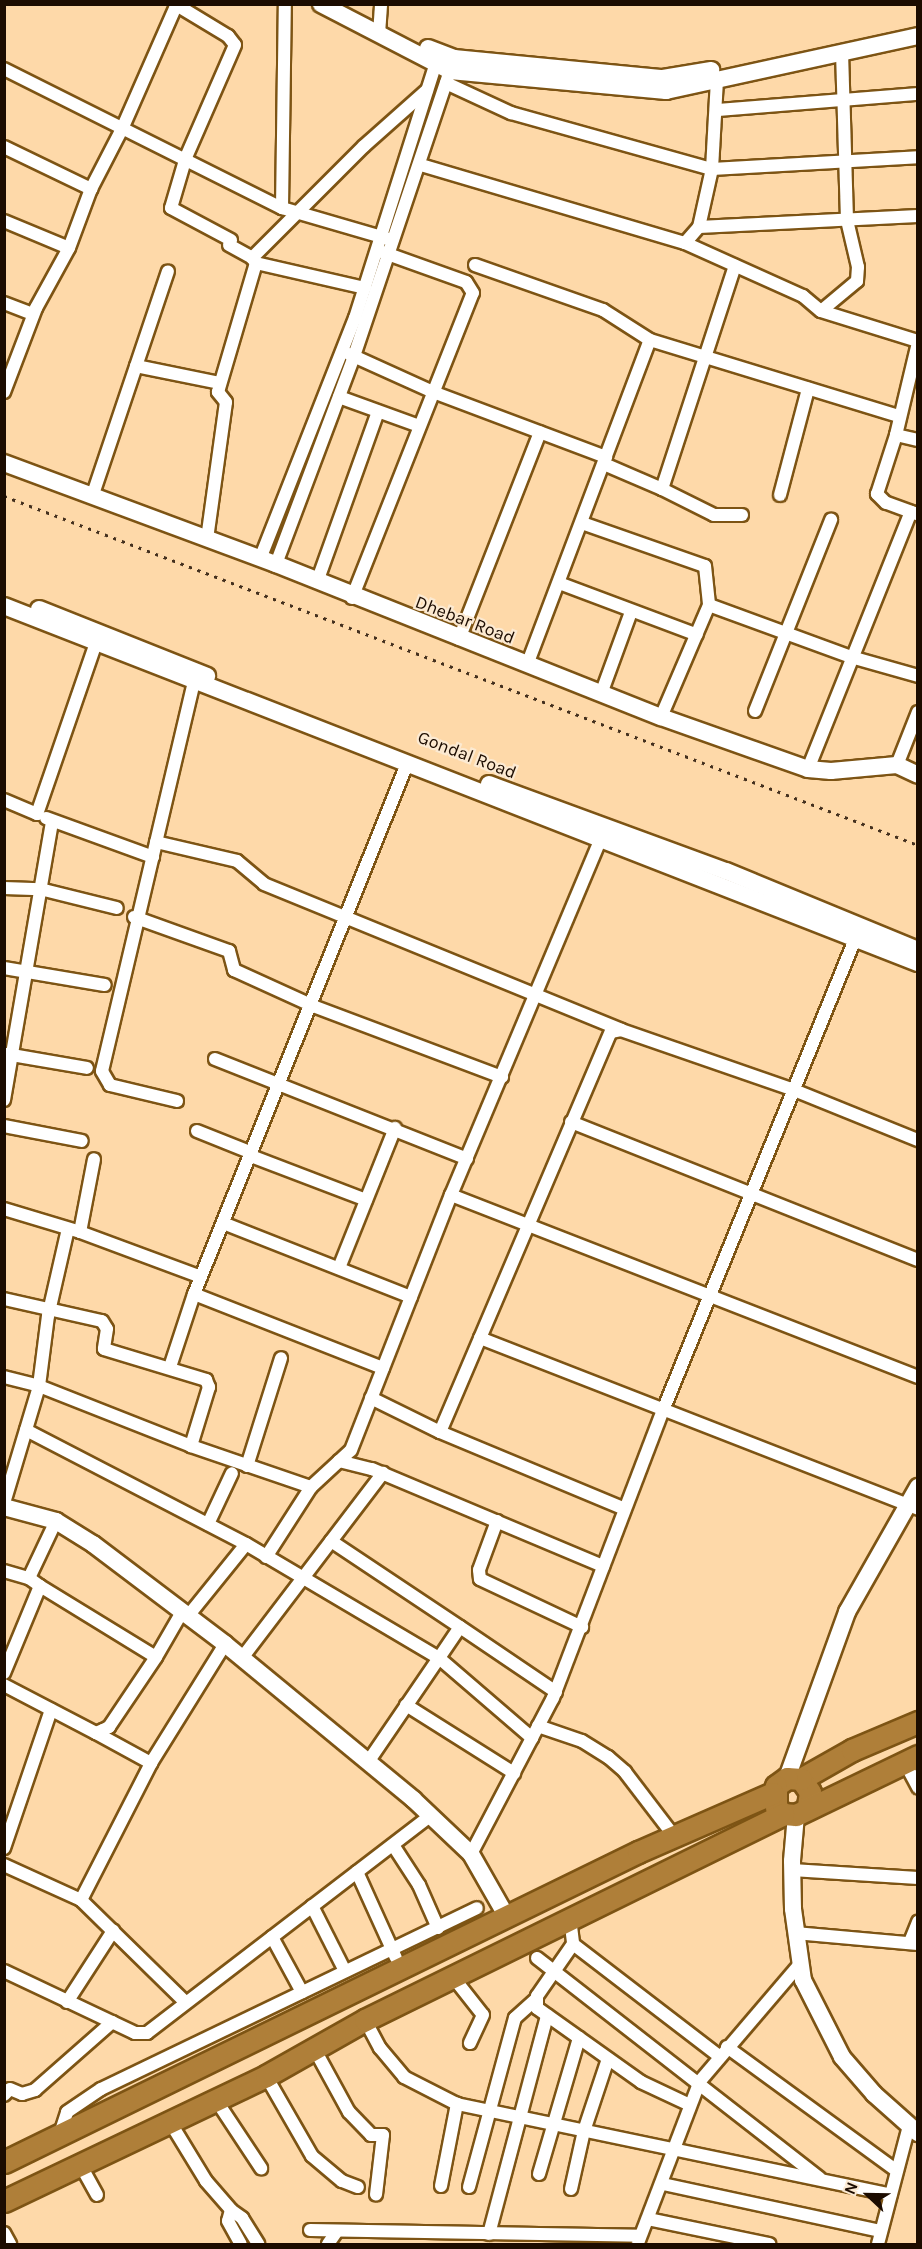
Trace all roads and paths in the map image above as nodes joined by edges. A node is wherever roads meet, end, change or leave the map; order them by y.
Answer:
1 (285, 4) edge
2 (321, 4) edge
3 (342, 4) edge
4 (381, 4) edge
5 (176, 5) edge
6 (918, 25) edge
7 (379, 29) junction
8 (918, 36) edge
9 (842, 53) junction
10 (446, 67) junction
11 (4, 69) edge
12 (717, 80) junction
13 (428, 89) junction
14 (918, 94) edge
15 (843, 99) junction
16 (718, 110) junction
17 (123, 129) junction
18 (4, 147) edge
19 (186, 157) junction
20 (918, 157) edge
21 (845, 164) junction
22 (421, 165) junction
23 (712, 169) junction
24 (91, 189) junction
25 (282, 208) junction
26 (297, 212) junction
27 (918, 216) edge
28 (847, 220) junction
29 (4, 221) edge
30 (699, 227) junction
31 (388, 238) junction
32 (685, 243) junction
33 (69, 248) junction
34 (384, 252) junction
35 (254, 261) junction
36 (475, 265) dead end
37 (735, 266) junction
38 (168, 270) dead end
39 (365, 288) junction
40 (4, 303) edge
41 (821, 311) junction
42 (33, 314) junction
43 (650, 340) junction
44 (918, 342) edge
45 (340, 351) junction
46 (354, 356) junction
47 (703, 357) junction
48 (136, 366) junction
49 (8, 375) edge
50 (214, 382) dead end
51 (808, 389) junction
52 (4, 392) edge
53 (433, 392) junction
54 (339, 398) junction
55 (378, 412) junction
56 (898, 416) junction
57 (419, 426) junction
58 (540, 432) junction
59 (896, 435) junction
60 (918, 440) edge
61 (605, 461) junction
62 (4, 463) edge
63 (662, 489) junction
64 (780, 495) dead end
65 (92, 497) junction
66 (914, 513) edge
67 (742, 515) dead end
68 (831, 520) dead end
69 (582, 523) junction
70 (207, 539) junction
71 (268, 562) junction
72 (317, 582) junction
73 (558, 583) junction
74 (4, 595) edge
75 (352, 598) junction
76 (709, 605) junction
77 (4, 606) edge
78 (631, 612) junction
79 (784, 631) junction
80 (697, 635) junction
81 (98, 639) junction
82 (459, 639) junction
83 (851, 657) junction
84 (527, 665) junction
85 (918, 676) edge
86 (194, 683) junction
87 (601, 694) junction
88 (755, 711) dead end
89 (918, 712) edge
90 (661, 717) junction
91 (408, 764) junction
92 (897, 765) junction
93 (808, 769) junction
94 (918, 775) edge
95 (4, 800) edge
96 (37, 814) junction
97 (52, 821) junction
98 (600, 841) junction
99 (156, 842) junction
100 (153, 857) junction
101 (4, 888) edge
102 (40, 889) junction
103 (117, 908) dead end
104 (136, 918) junction
105 (346, 918) junction
106 (858, 932) junction
107 (918, 950) edge
108 (918, 963) edge
109 (4, 968) edge
110 (25, 970) junction
111 (105, 985) dead end
112 (537, 993) junction
113 (312, 1006) junction
114 (621, 1030) junction
115 (8, 1055) edge
116 (215, 1059) dead end
117 (87, 1068) dead end
118 (502, 1077) junction
119 (280, 1085) junction
120 (794, 1090) junction
121 (4, 1100) edge
122 (177, 1101) dead end
123 (571, 1122) junction
124 (4, 1126) edge
125 (395, 1128) junction
126 (196, 1131) dead end
127 (918, 1140) edge
128 (82, 1141) dead end
129 (251, 1155) junction
130 (94, 1159) dead end
131 (467, 1159) junction
132 (451, 1195) junction
133 (751, 1195) junction
134 (366, 1200) junction
135 (4, 1209) edge
136 (223, 1223) junction
137 (528, 1223) junction
138 (74, 1230) junction
139 (918, 1260) edge
140 (339, 1268) junction
141 (201, 1277) junction
142 (194, 1294) junction
143 (411, 1296) junction
144 (710, 1296) junction
145 (4, 1299) edge
146 (49, 1312) junction
147 (480, 1338) junction
148 (281, 1358) dead end
149 (170, 1367) junction
150 (383, 1368) junction
151 (4, 1377) edge
152 (918, 1377) edge
153 (39, 1386) junction
154 (371, 1398) junction
155 (664, 1408) junction
156 (26, 1430) junction
157 (440, 1432) junction
158 (191, 1446) junction
159 (339, 1461) junction
160 (247, 1466) junction
161 (232, 1473) dead end
162 (383, 1473) junction
163 (310, 1487) junction
164 (918, 1487) edge
165 (4, 1503) edge
166 (4, 1507) edge
167 (913, 1507) edge
168 (625, 1509) junction
169 (56, 1521) junction
170 (497, 1521) junction
171 (208, 1524) junction
172 (331, 1540) junction
173 (246, 1544) junction
174 (266, 1557) junction
175 (603, 1566) junction
176 (4, 1571) edge
177 (306, 1577) junction
178 (28, 1578) junction
179 (40, 1586) junction
180 (185, 1614) junction
181 (460, 1627) junction
182 (582, 1627) junction
183 (225, 1644) junction
184 (156, 1657) junction
185 (242, 1658) junction
186 (439, 1658) junction
187 (4, 1673) edge
188 (4, 1685) edge
189 (556, 1692) junction
190 (406, 1705) junction
191 (51, 1710) junction
192 (918, 1722) edge
193 (538, 1726) junction
194 (96, 1733) junction
195 (532, 1738) junction
196 (911, 1759) edge
197 (368, 1762) junction
198 (151, 1763) junction
199 (514, 1773) junction
200 (787, 1783) junction
201 (918, 1787) edge
202 (795, 1812) junction
203 (429, 1817) junction
204 (674, 1836) junction
205 (393, 1845) junction
206 (4, 1848) edge
207 (471, 1854) junction
208 (4, 1865) edge
209 (792, 1870) junction
210 (357, 1872) junction
211 (918, 1878) edge
212 (81, 1900) junction
213 (312, 1906) junction
214 (477, 1908) dead end
215 (507, 1917) junction
216 (570, 1918) junction
217 (918, 1922) edge
218 (438, 1928) junction
219 (113, 1931) junction
220 (795, 1933) junction
221 (272, 1937) junction
222 (914, 1943) edge
223 (573, 1944) junction
224 (537, 1958) dead end
225 (397, 1960) junction
226 (799, 1965) junction
227 (4, 1971) edge
228 (345, 1971) junction
229 (555, 1972) junction
230 (453, 1977) junction
231 (302, 1992) junction
232 (535, 2000) junction
233 (67, 2002) junction
234 (185, 2002) junction
235 (548, 2016) junction
236 (365, 2020) junction
237 (112, 2022) junction
238 (579, 2038) junction
239 (470, 2043) dead end
240 (315, 2050) junction
241 (723, 2051) junction
242 (608, 2059) junction
243 (266, 2076) junction
244 (700, 2080) junction
245 (6, 2090) edge
246 (216, 2100) junction
247 (457, 2104) junction
248 (688, 2104) junction
249 (487, 2111) junction
250 (518, 2117) junction
251 (170, 2122) junction
252 (551, 2124) junction
253 (913, 2129) edge
254 (584, 2131) junction
255 (59, 2138) junction
256 (675, 2150) junction
257 (4, 2162) edge
258 (81, 2166) junction
259 (261, 2168) dead end
260 (897, 2172) junction
261 (539, 2174) dead end
262 (822, 2179) junction
263 (663, 2184) junction
264 (358, 2187) dead end
265 (441, 2187) dead end
266 (469, 2187) dead end
267 (571, 2189) dead end
268 (98, 2195) dead end
269 (376, 2195) dead end
270 (891, 2195) junction
271 (4, 2201) edge
272 (231, 2211) junction
273 (648, 2219) junction
274 (310, 2230) dead end
275 (881, 2231) junction
276 (338, 2232) junction
277 (4, 2233) edge
278 (489, 2234) junction
279 (374, 2239) edge
280 (446, 2239) edge
281 (639, 2240) edge
282 (10, 2244) edge
283 (241, 2244) edge
284 (258, 2244) edge
285 (328, 2244) edge
286 (769, 2244) edge
287 (878, 2244) edge

1 - 25 street
2 - 7 street
3 - 7 street
4 - 7 street
5 - 17 street
5 - 19 street
6 - 10 street
7 - 10 street
8 - 9 street
9 - 12 street
9 - 15 street
10 - 12 street
10 - 13 street
10 - 13 street
10 - 22 street
10 - 23 street
11 - 17 street
12 - 16 street
13 - 26 street
13 - 31 street
14 - 15 street
15 - 16 street
15 - 21 street
16 - 23 street
17 - 19 street
17 - 24 street
18 - 24 street
19 - 25 street
19 - 35 street
20 - 21 street
21 - 23 street
21 - 28 street
22 - 31 street
22 - 32 street
23 - 30 street
24 - 33 street
25 - 26 street
26 - 31 street
26 - 35 street
27 - 28 street
28 - 30 street
28 - 41 street
29 - 33 street
30 - 32 street
31 - 34 street
32 - 37 street
33 - 42 street
34 - 39 street
34 - 46 street
34 - 53 street
35 - 39 street
35 - 70 street
36 - 43 street
37 - 41 street
37 - 47 street
38 - 48 street
39 - 45 street
40 - 42 street
41 - 44 street
42 - 49 street
43 - 47 street
43 - 61 street
44 - 56 street
45 - 46 street
45 - 71 street
46 - 53 street
46 - 54 street
47 - 51 street
47 - 63 street
48 - 50 street
48 - 65 street
49 - 52 street
51 - 56 street
51 - 64 street
53 - 57 street
53 - 58 street
54 - 55 street
54 - 71 street
55 - 57 street
55 - 72 street
56 - 59 street
57 - 75 street
58 - 61 street
58 - 82 street
59 - 60 street
59 - 66 street
61 - 63 street
61 - 69 street
62 - 65 street, Dhebar Road
63 - 67 street
65 - 70 street, Dhebar Road
66 - 83 street
68 - 79 street
69 - 73 street
69 - 76 street
70 - 71 street, Dhebar Road
71 - 72 street, Dhebar Road
72 - 75 street, Dhebar Road
73 - 78 street
73 - 84 street
74 - 81 street, Gondal Road
75 - 82 street, Dhebar Road
76 - 79 street
76 - 80 street
77 - 81 street
78 - 80 street
78 - 87 street
79 - 83 street
79 - 88 street
80 - 90 street
81 - 86 street
81 - 96 street
81 - 106 street, Gondal Road
82 - 84 street, Dhebar Road
83 - 85 street
83 - 93 street
84 - 87 street, Dhebar Road
86 - 91 street
86 - 99 street
87 - 90 street, Dhebar Road
89 - 92 street
90 - 93 street, Dhebar Road
91 - 98 street
91 - 105 street
92 - 93 street, Dhebar Road
92 - 94 street, Dhebar Road
95 - 96 street
96 - 97 street
97 - 100 street
97 - 102 street
98 - 106 street
98 - 112 street
99 - 100 street
99 - 105 street
100 - 104 street
101 - 102 street
102 - 103 street
102 - 110 street
104 - 113 street
104 - 122 street
105 - 112 street
105 - 113 street
106 - 107 street, Gondal Road
106 - 108 street
106 - 120 street
109 - 110 street
110 - 111 street
110 - 115 street
112 - 114 street
112 - 118 street
113 - 118 street
113 - 119 street
114 - 120 street
114 - 123 street
115 - 117 street
115 - 121 street
116 - 119 street
118 - 131 street
119 - 125 street
119 - 129 street
120 - 127 street
120 - 133 street
123 - 133 street
123 - 137 street
124 - 128 street
125 - 131 street
125 - 134 street
126 - 129 street
129 - 134 street
129 - 136 street
130 - 138 street
131 - 132 street
132 - 137 street
132 - 143 street
133 - 139 street
133 - 144 street
134 - 140 street
135 - 138 street
136 - 140 street
136 - 141 street
137 - 144 street
137 - 147 street
138 - 141 street
138 - 146 street
140 - 143 street
141 - 142 street
142 - 149 street
142 - 150 street
143 - 150 street
144 - 152 street
144 - 155 street
145 - 146 street
146 - 149 street
146 - 153 street
147 - 155 street
147 - 157 street
148 - 160 street
149 - 158 street
150 - 154 street
151 - 153 street
153 - 156 street
153 - 158 street
154 - 157 street
154 - 159 street
155 - 167 street
155 - 168 street
156 - 165 street
156 - 171 street
157 - 168 street
158 - 160 street
159 - 162 street
159 - 163 street
160 - 163 street
161 - 171 street
162 - 170 street
162 - 172 street
163 - 174 street
164 - 167 street
166 - 169 street
167 - 200 street
168 - 175 street
169 - 178 street
169 - 180 street
170 - 175 street
170 - 182 street
171 - 173 street
172 - 177 street
172 - 181 street
173 - 174 street
173 - 180 street
174 - 177 street
175 - 182 street
176 - 178 street
177 - 185 street
177 - 186 street
178 - 179 street
179 - 184 street
179 - 187 street
180 - 183 street
180 - 184 street
181 - 186 street
181 - 189 street
182 - 189 street
183 - 185 street
183 - 198 street
184 - 194 street
185 - 197 street
186 - 190 street
186 - 195 street
188 - 191 street
189 - 193 street
190 - 197 street
190 - 199 street
191 - 194 street
191 - 206 street
192 - 200 highway
193 - 195 street
193 - 204 street
194 - 198 street
195 - 199 street
196 - 201 street
196 - 202 highway
197 - 203 street
198 - 212 street
199 - 207 street
200 - 202 highway
200 - 202 highway
200 - 204 highway
202 - 209 street
202 - 216 highway
203 - 205 street
203 - 207 street
204 - 215 highway
205 - 210 street
205 - 218 street
207 - 215 street
208 - 212 street
209 - 211 street
209 - 220 street
210 - 213 street
210 - 225 street
212 - 219 street
213 - 221 street
213 - 228 street
214 - 218 street
215 - 225 highway
216 - 223 street
216 - 230 highway
217 - 222 street
218 - 225 street
219 - 233 street
219 - 234 street
220 - 222 street
220 - 226 street
221 - 231 street
221 - 234 street
223 - 229 street
223 - 241 street
224 - 229 street
225 - 228 street
225 - 255 highway
226 - 241 street
226 - 253 street
227 - 233 street
228 - 231 street
229 - 232 street
229 - 244 street
230 - 236 highway
230 - 239 street
231 - 255 street
232 - 235 street
232 - 249 street
233 - 237 street
234 - 237 street
235 - 238 street
235 - 250 street
236 - 240 highway
236 - 247 street
237 - 245 street
238 - 242 street
238 - 252 street
240 - 243 highway
240 - 269 street
241 - 244 street
241 - 260 street
242 - 248 street
242 - 254 street
243 - 246 highway
243 - 264 street
244 - 248 street
244 - 262 street
246 - 251 highway
246 - 259 street
247 - 249 street
247 - 265 street
248 - 256 street
249 - 250 street
249 - 266 street
250 - 252 street
250 - 278 street
251 - 258 highway
251 - 272 street
252 - 254 street
252 - 261 street
253 - 260 street
254 - 256 street
254 - 267 street
255 - 257 highway
256 - 262 street
256 - 263 street
258 - 268 street
258 - 271 highway
260 - 270 street
262 - 270 street
263 - 273 street
263 - 275 street
270 - 275 street
272 - 283 street
272 - 284 street
273 - 281 street
273 - 286 street
274 - 276 street
275 - 287 street
276 - 279 street
276 - 285 street
277 - 282 street
278 - 280 street
278 - 281 street
279 - 280 street

